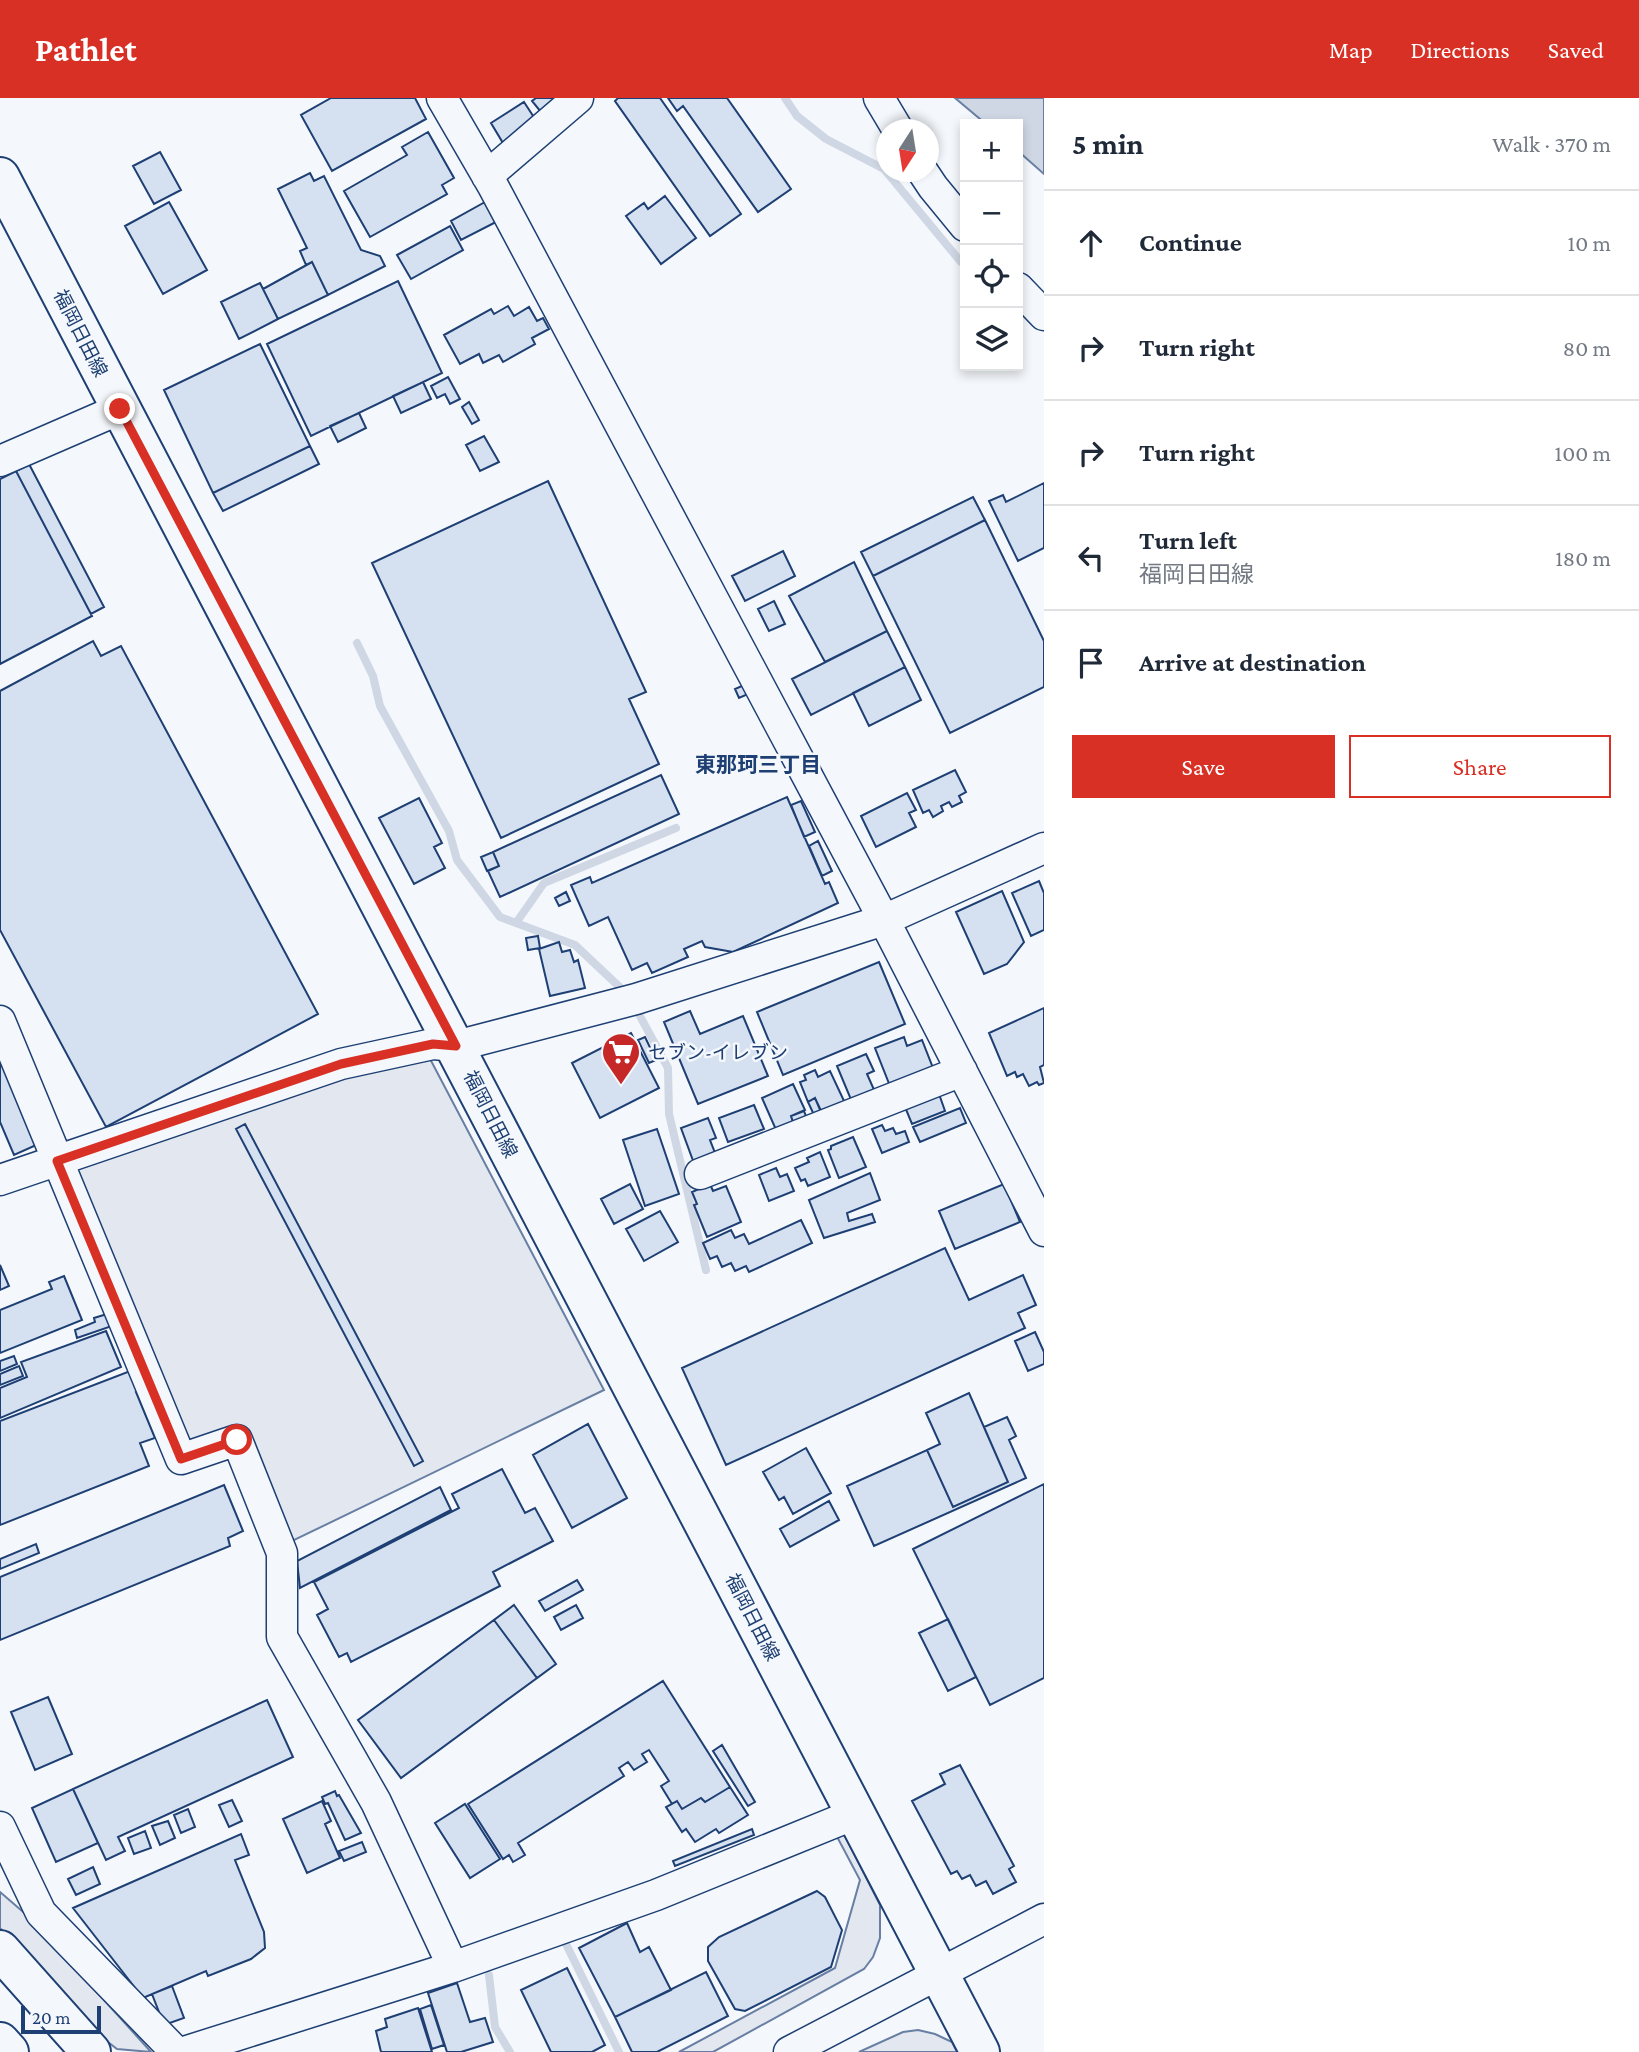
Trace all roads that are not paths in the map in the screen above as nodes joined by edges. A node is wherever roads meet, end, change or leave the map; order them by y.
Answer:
1 (442, 98) edge
2 (578, 98) edge
3 (878, 98) edge
4 (891, 119) edge
5 (487, 176) junction
6 (0, 177) edge
7 (930, 182) edge
8 (960, 220) edge
9 (1023, 293) edge
10 (1044, 315) edge
11 (120, 409) junction
12 (0, 461) edge
13 (1044, 848) edge
14 (884, 920) junction
15 (0, 1021) edge
16 (456, 1046) junction
17 (962, 1071) junction
18 (57, 1161) junction
19 (701, 1174) dead end
20 (0, 1180) edge
21 (1040, 1214) edge
22 (855, 1814) junction
23 (0, 1827) edge
24 (1044, 1919) edge
25 (0, 1950) edge
26 (453, 1967) junction
27 (939, 1974) junction
28 (0, 1981) edge
29 (0, 2042) edge
30 (9, 2052) edge
31 (66, 2052) edge
32 (91, 2052) edge
33 (176, 2052) edge
34 (184, 2052) edge
35 (789, 2052) edge
36 (980, 2052) edge

1 - 5 street
2 - 5 street
3 - 4 street
5 - 14 street
6 - 11 main road, 福岡日田線
7 - 8 street
9 - 10 street
11 - 12 street
11 - 16 main road, 福岡日田線
13 - 14 street
14 - 16 street
14 - 17 street
15 - 18 street
16 - 18 street
16 - 22 main road, 福岡日田線
17 - 19 street
17 - 21 street
18 - 20 street
18 - 26 street
22 - 26 street
22 - 27 main road, 福岡日田線
23 - 33 street
24 - 27 street
25 - 32 main road
26 - 34 street
27 - 35 street
27 - 36 main road, 福岡日田線
28 - 31 main road
29 - 30 main road

